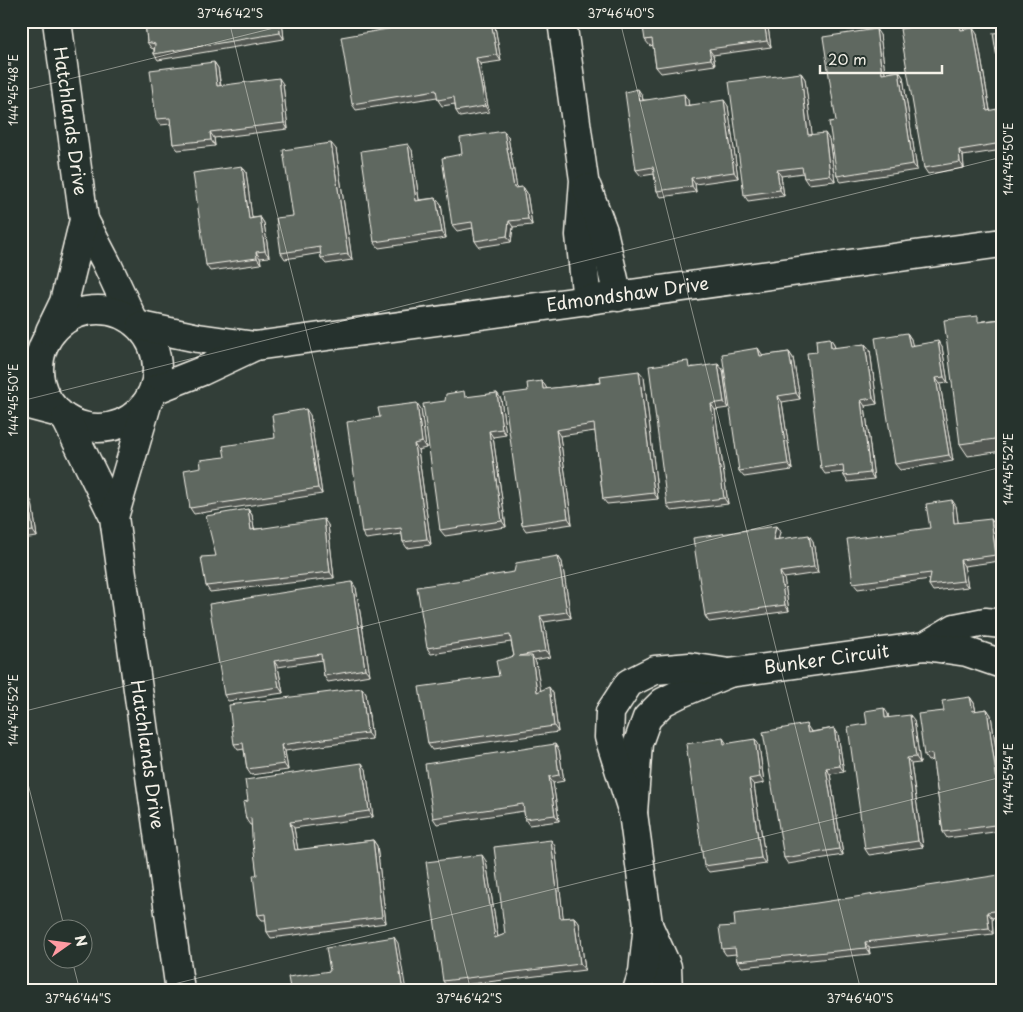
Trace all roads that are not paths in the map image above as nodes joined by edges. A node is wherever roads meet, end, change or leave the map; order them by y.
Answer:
1 (57, 21) edge
2 (562, 21) edge
3 (584, 180) junction
4 (84, 220) junction
5 (1002, 242) edge
6 (618, 297) junction
7 (587, 301) junction
8 (137, 323) junction
9 (38, 345) edge
10 (255, 346) junction
11 (152, 395) junction
12 (21, 403) edge
13 (62, 416) junction
14 (114, 517) junction
15 (1002, 624) edge
16 (925, 646) junction
17 (1002, 664) edge
18 (729, 673) junction
19 (633, 813) junction
20 (648, 924) junction
21 (180, 991) edge
22 (636, 991) edge
23 (668, 991) edge

1 - 4 street, Hatchlands Drive
2 - 3 street
3 - 6 street
3 - 7 street
4 - 8 street, Hatchlands Drive
4 - 9 street, Hatchlands Drive
5 - 6 street, Edmondshaw Drive
6 - 7 street, Edmondshaw Drive
7 - 10 street, Edmondshaw Drive
8 - 9 street
8 - 10 street, Edmondshaw Drive
8 - 11 street
9 - 13 street
10 - 11 street, Edmondshaw Drive
11 - 13 street
11 - 14 street, Hatchlands Drive
12 - 13 street
13 - 14 street, Hatchlands Drive
14 - 21 street, Hatchlands Drive
15 - 16 street, Bunker Circuit
16 - 17 street, Bunker Circuit
16 - 18 street, Bunker Circuit
18 - 19 street, Bunker Circuit
18 - 19 street, Bunker Circuit
19 - 20 street, Bunker Circuit
20 - 22 street, Bunker Circuit
20 - 23 street, Bunker Circuit

